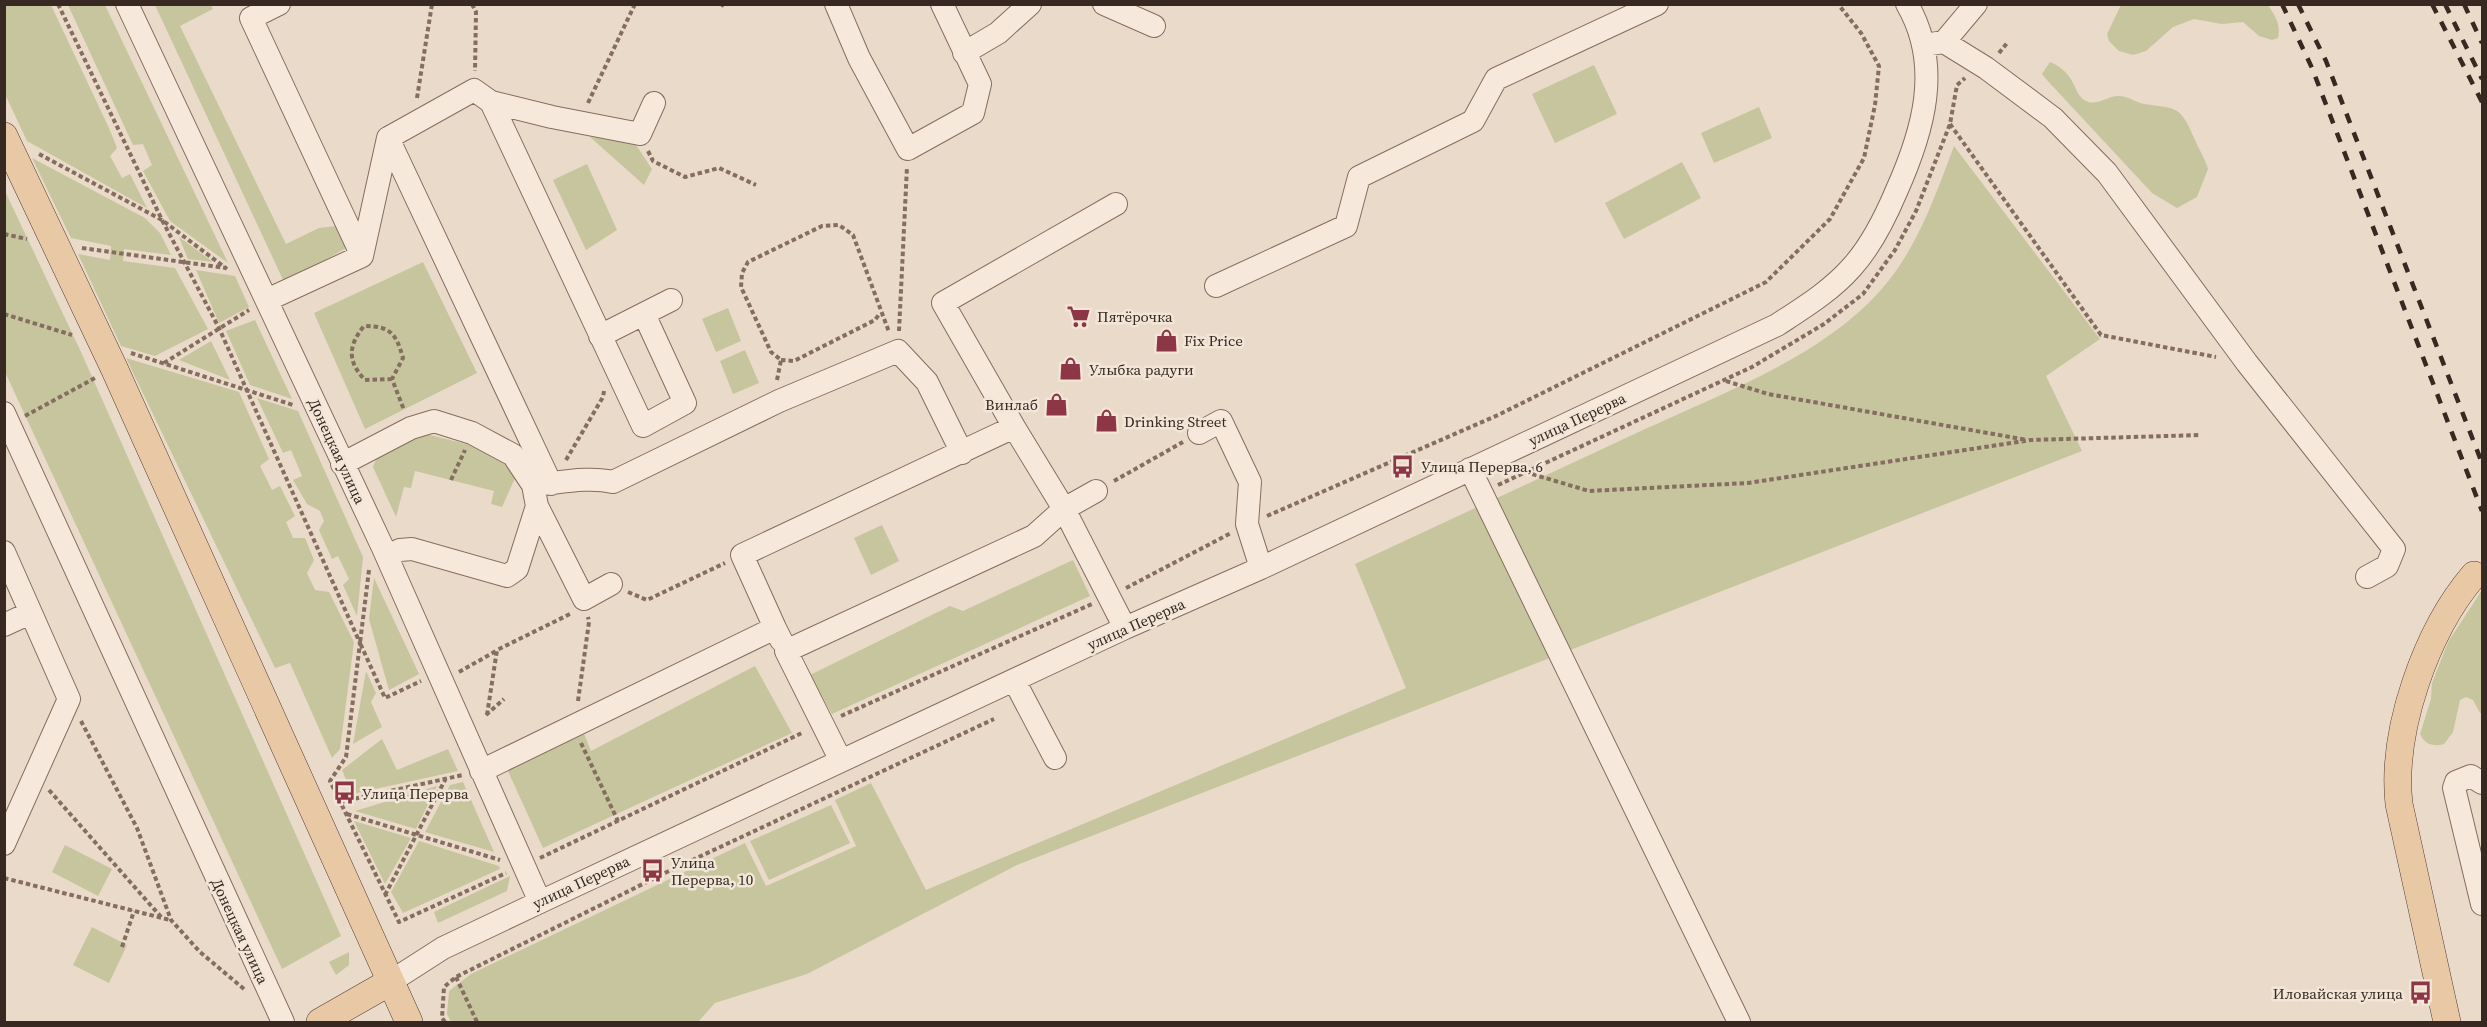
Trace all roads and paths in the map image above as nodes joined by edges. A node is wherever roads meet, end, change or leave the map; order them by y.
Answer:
1 (58, 4) edge
2 (127, 4) edge
3 (279, 4) edge
4 (432, 4) edge
5 (472, 4) edge
6 (635, 4) edge
7 (836, 4) edge
8 (942, 4) edge
9 (1030, 4) edge
10 (1104, 4) edge
11 (1657, 4) edge
12 (1838, 4) edge
13 (1907, 4) edge
14 (1976, 4) edge
15 (1154, 26) dead end
16 (1934, 44) junction
17 (964, 52) junction
18 (483, 96) junction
19 (654, 103) dead end
20 (413, 122) junction
21 (579, 123) junction
22 (1950, 124) dead end
23 (640, 134) junction
24 (388, 138) junction
25 (6, 139) edge
26 (908, 149) junction
27 (756, 185) dead end
28 (1116, 204) dead end
29 (162, 220) junction
30 (4, 234) edge
31 (54, 244) junction
32 (362, 256) junction
33 (184, 262) junction
34 (227, 268) junction
35 (254, 272) junction
36 (1216, 286) dead end
37 (267, 300) junction
38 (671, 300) dead end
39 (880, 312) junction
40 (4, 314) edge
41 (644, 314) junction
42 (219, 328) junction
43 (604, 345) junction
44 (898, 351) junction
45 (109, 356) junction
46 (782, 360) junction
47 (2247, 363) junction
48 (164, 364) junction
49 (392, 379) junction
50 (1725, 380) dead end
51 (245, 390) junction
52 (780, 401) junction
53 (320, 413) junction
54 (7, 419) edge
55 (411, 428) junction
56 (1014, 428) junction
57 (472, 433) junction
58 (1199, 433) joint
59 (2200, 435) dead end
60 (2031, 440) junction
61 (962, 453) junction
62 (342, 464) junction
63 (1470, 469) junction
64 (1525, 472) dead end
65 (452, 480) dead end
66 (1096, 491) joint
67 (541, 492) junction
68 (1064, 509) junction
69 (1247, 524) junction
70 (4, 552) edge
71 (385, 552) junction
72 (742, 555) junction
73 (1261, 568) junction
74 (2474, 575) dead end
75 (2367, 577) dead end
76 (610, 584) joint
77 (584, 603) junction
78 (30, 613) junction
79 (4, 625) edge
80 (775, 628) junction
81 (1125, 628) junction
82 (360, 643) junction
83 (497, 650) junction
84 (786, 651) junction
85 (457, 673) dead end
86 (1014, 680) junction
87 (426, 691) dead end
88 (69, 699) junction
89 (504, 699) dead end
90 (487, 715) junction
91 (575, 718) junction
92 (994, 719) dead end
93 (479, 722) dead end
94 (1055, 758) dead end
95 (841, 761) junction
96 (458, 764) dead end
97 (472, 773) junction
98 (36, 774) junction
99 (445, 779) junction
100 (2482, 783) edge
101 (340, 802) junction
102 (346, 813) junction
103 (618, 820) dead end
104 (417, 835) junction
105 (4, 844) edge
106 (510, 872) dead end
107 (4, 878) edge
108 (385, 895) junction
109 (540, 902) junction
110 (2482, 904) edge
111 (134, 911) junction
112 (162, 918) junction
113 (171, 920) junction
114 (399, 921) dead end
115 (122, 947) dead end
116 (456, 977) junction
117 (390, 982) junction
118 (249, 993) dead end
119 (283, 1023) edge
120 (320, 1023) edge
121 (409, 1023) edge
122 (445, 1023) edge
123 (477, 1023) edge
124 (1740, 1023) edge
125 (2447, 1023) edge

1 - 29 path
2 - 35 street, Донецкая улица
3 - 32 street
4 - 20 path
5 - 18 path
6 - 21 path
7 - 26 street
8 - 17 street
9 - 17 street
10 - 15 street
11 - 36 street
12 - 69 path
13 - 16 street, улица Перерва
14 - 16 street
16 - 47 street
16 - 63 street, улица Перерва
17 - 26 street
18 - 20 street
18 - 21 street
18 - 43 street
19 - 23 street
20 - 24 street
21 - 23 street
22 - 47 path
23 - 27 path
24 - 32 street
24 - 67 street
25 - 29 path
25 - 31 main road
26 - 44 path
28 - 56 street
29 - 33 path
29 - 34 path
30 - 31 path
31 - 33 path
31 - 45 main road
32 - 37 street
33 - 34 path
33 - 42 path
34 - 35 path
35 - 37 street, Донецкая улица
37 - 42 path
37 - 53 street, Донецкая улица
38 - 41 street
39 - 44 path
39 - 46 path
39 - 46 path
40 - 45 path
41 - 43 street
41 - 43 street
42 - 48 path
42 - 51 path
43 - 67 path
44 - 52 street
44 - 61 street
45 - 48 path
45 - 54 path
45 - 117 main road
46 - 52 path
47 - 75 street
48 - 51 path
49 - 49 path
49 - 55 path
50 - 60 path
51 - 53 path
51 - 82 path
52 - 67 street
53 - 62 street, Донецкая улица
54 - 119 street, Донецкая улица
55 - 57 street
55 - 62 street
56 - 61 street
56 - 68 street
57 - 65 path
57 - 67 street
58 - 66 path
58 - 69 street
59 - 60 path
60 - 64 path
61 - 72 street
62 - 71 street, Донецкая улица
63 - 73 street, улица Перерва
63 - 124 street
66 - 68 street
67 - 71 street
67 - 77 street
68 - 81 street
68 - 84 street
69 - 73 street
70 - 78 street
71 - 82 path
71 - 97 street, Донецкая улица
72 - 76 path
72 - 80 street
73 - 81 street, улица Перерва
74 - 125 main road
76 - 77 street
77 - 83 path
77 - 91 path
78 - 79 street
78 - 88 street
80 - 84 street
80 - 91 street
81 - 86 street, улица Перерва
82 - 87 path
82 - 101 path
83 - 85 path
83 - 90 path
84 - 95 street
86 - 94 street
86 - 95 street, улица Перерва
88 - 98 street
88 - 113 path
89 - 90 path
90 - 93 path
91 - 97 street
91 - 103 path
92 - 116 path
95 - 109 street, улица Перерва
96 - 97 path
97 - 99 path
97 - 109 street, Донецкая улица
98 - 105 street
98 - 112 path
99 - 101 path
99 - 104 path
100 - 110 street
101 - 102 path
102 - 104 path
102 - 108 path
104 - 106 path
104 - 108 path
107 - 111 path
108 - 114 path
109 - 117 street, улица Перерва
111 - 112 path
111 - 115 path
112 - 113 path
113 - 118 path
116 - 122 path
116 - 123 path
117 - 120 main road, улица Перерва
117 - 121 main road

